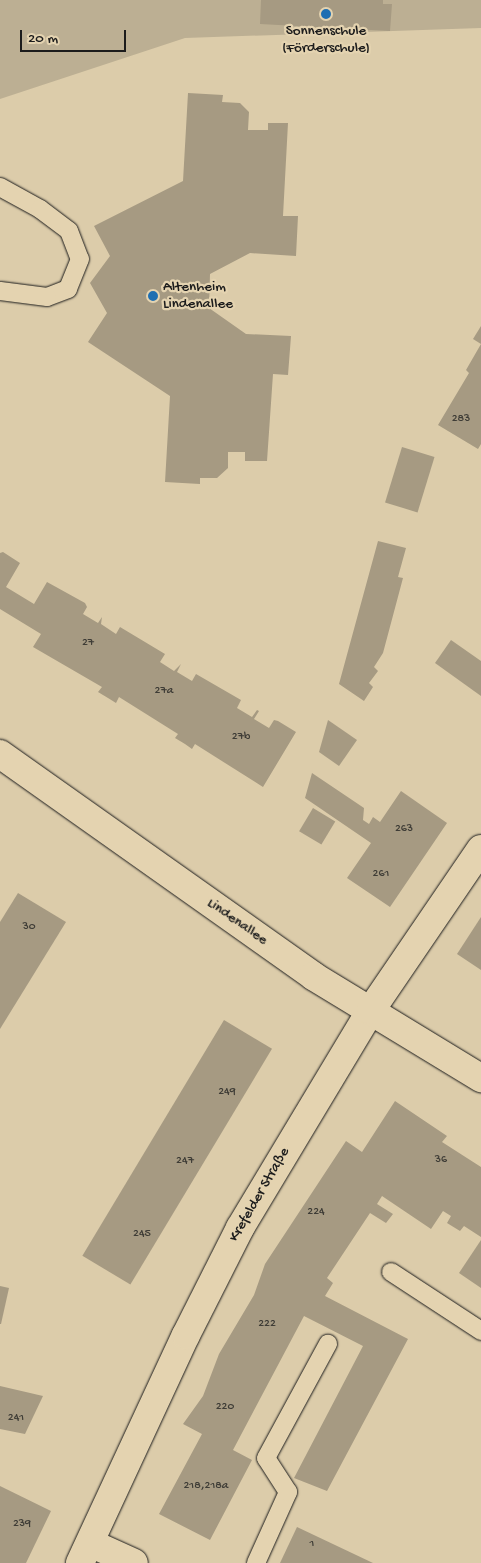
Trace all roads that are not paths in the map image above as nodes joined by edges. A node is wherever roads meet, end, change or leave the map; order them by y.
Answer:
1 (0, 187) edge
2 (0, 291) edge
3 (0, 754) edge
4 (481, 849) edge
5 (371, 1010) junction
6 (481, 1078) edge
7 (391, 1272) dead end
8 (481, 1331) edge
9 (328, 1344) dead end
10 (85, 1553) edge
11 (134, 1563) edge
12 (256, 1563) edge

1 - 2 lane
3 - 5 street, Lindenallee
4 - 5 street, Krefelder Straße
5 - 6 street, Lindenallee
5 - 10 street, Krefelder Straße
7 - 8 lane
9 - 12 lane
10 - 11 street

